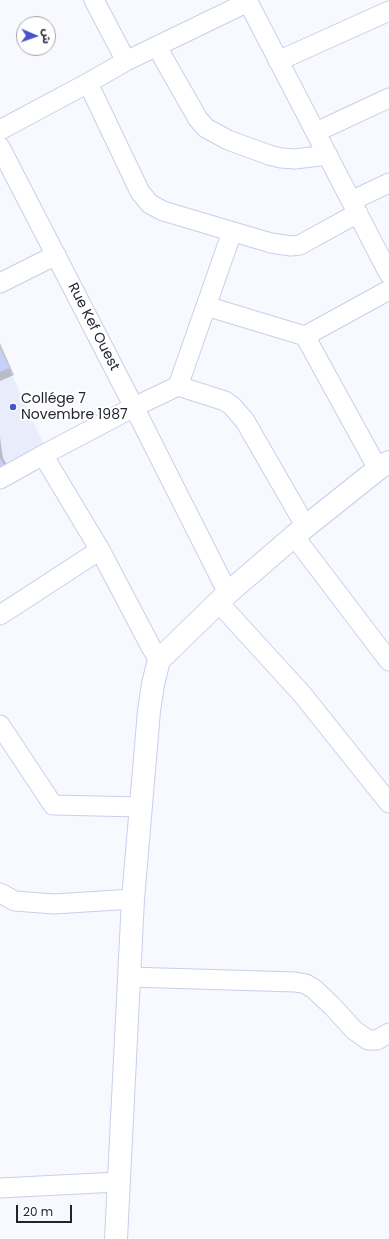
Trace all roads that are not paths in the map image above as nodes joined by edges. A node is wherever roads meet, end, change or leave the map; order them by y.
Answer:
1 (94, 0) edge
2 (248, 1) edge
3 (389, 11) edge
4 (157, 47) junction
5 (278, 61) junction
6 (126, 62) junction
7 (88, 83) junction
8 (389, 98) edge
9 (0, 130) edge
10 (316, 132) junction
11 (0, 147) edge
12 (328, 155) junction
13 (389, 183) edge
14 (355, 207) junction
15 (232, 232) junction
16 (56, 255) junction
17 (389, 277) edge
18 (0, 282) edge
19 (206, 306) junction
20 (305, 336) junction
21 (178, 386) junction
22 (134, 407) junction
23 (43, 455) junction
24 (383, 465) edge
25 (0, 479) edge
26 (300, 531) junction
27 (100, 550) junction
28 (223, 597) junction
29 (0, 615) edge
30 (159, 660) junction
31 (389, 661) edge
32 (3, 737) edge
33 (389, 803) edge
34 (140, 807) junction
35 (0, 893) edge
36 (133, 898) junction
37 (129, 978) junction
38 (389, 1033) edge
39 (118, 1182) junction
40 (0, 1188) edge
41 (116, 1239) edge

1 - 6 street
2 - 4 street
2 - 5 street
3 - 5 street
4 - 6 street
4 - 12 street
5 - 10 street
6 - 7 street
7 - 9 street
7 - 15 street
8 - 10 street
10 - 12 street
11 - 16 street, Rue Kef Ouest
12 - 14 street
13 - 14 street
14 - 15 street
14 - 17 street
15 - 19 street
16 - 18 street
16 - 22 street, Rue Kef Ouest
17 - 20 street
19 - 20 street
19 - 21 street
20 - 24 street
21 - 22 street
21 - 26 street
22 - 23 street
22 - 28 street, Rue Kef Ouest
23 - 25 street
23 - 27 street
24 - 26 street
26 - 28 street
26 - 31 street
27 - 29 street
27 - 30 street
28 - 30 street
28 - 33 street, Rue Kef Ouest
30 - 34 street
32 - 34 street
34 - 36 street
35 - 36 street
36 - 37 street
37 - 38 street
37 - 39 street
39 - 40 street
39 - 41 street

